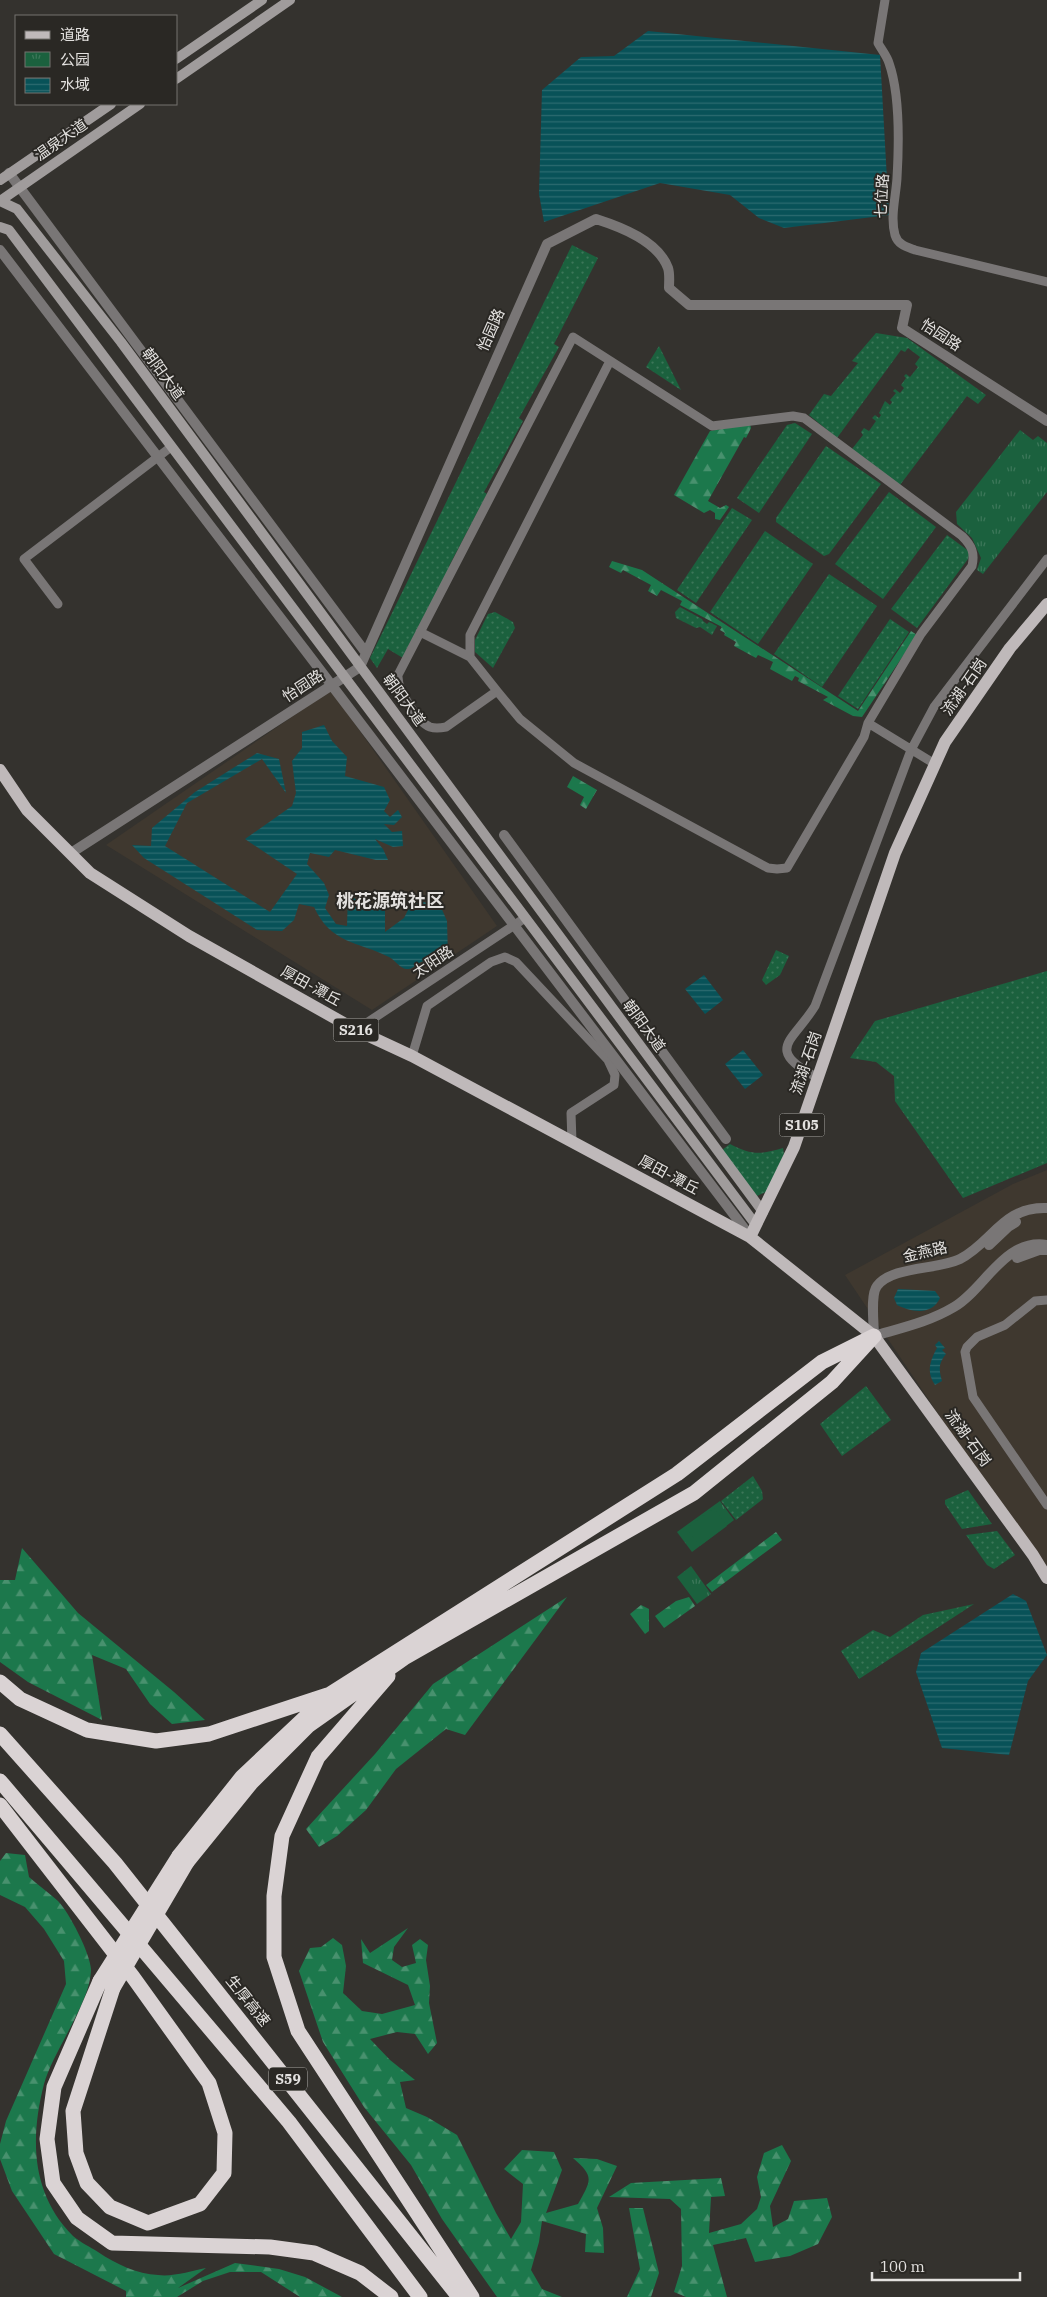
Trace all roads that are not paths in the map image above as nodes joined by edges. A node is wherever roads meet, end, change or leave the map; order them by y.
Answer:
1 (262, 0) edge
2 (290, 0) edge
3 (885, 0) edge
4 (178, 58) edge
5 (178, 78) edge
6 (110, 105) edge
7 (139, 105) edge
8 (9, 174) junction
9 (0, 180) edge
10 (0, 187) edge
11 (19, 187) junction
12 (2, 199) edge
13 (0, 219) edge
14 (4, 229) edge
15 (0, 250) edge
16 (1047, 282) edge
17 (610, 361) junction
18 (1047, 421) edge
19 (171, 447) junction
20 (158, 456) junction
21 (1047, 559) edge
22 (58, 604) dead end
23 (1047, 604) edge
24 (420, 632) junction
25 (366, 653) junction
26 (470, 657) junction
27 (360, 667) junction
28 (344, 677) junction
29 (333, 685) junction
30 (496, 691) junction
31 (868, 723) junction
32 (911, 750) junction
33 (935, 764) junction
34 (0, 770) edge
35 (504, 835) dead end
36 (71, 853) junction
37 (525, 918) junction
38 (513, 926) junction
39 (582, 994) junction
40 (576, 1008) junction
41 (570, 1020) junction
42 (356, 1030) junction
43 (412, 1056) junction
44 (818, 1078) junction
45 (726, 1139) dead end
46 (572, 1142) junction
47 (1047, 1208) edge
48 (762, 1212) junction
49 (1047, 1214) edge
50 (753, 1231) junction
51 (1047, 1245) edge
52 (1047, 1250) edge
53 (1047, 1300) edge
54 (874, 1336) junction
55 (1047, 1505) edge
56 (1047, 1578) edge
57 (404, 1658) junction
58 (0, 1682) edge
59 (330, 1694) junction
60 (0, 1734) edge
61 (0, 1781) edge
62 (0, 1805) edge
63 (183, 1859) junction
64 (106, 1985) junction
65 (391, 2297) edge
66 (420, 2297) edge
67 (459, 2297) edge
68 (472, 2297) edge

1 - 4 main road
2 - 5 main road
3 - 16 street, 七位路
6 - 8 main road, 温泉大道
7 - 11 main road, 温泉大道
8 - 9 main road, 温泉大道
8 - 11 street
10 - 12 main road, 朝阳大道
11 - 12 main road, 温泉大道
11 - 25 street
12 - 27 main road, 朝阳大道
13 - 14 main road, 朝阳大道
14 - 19 main road, 朝阳大道
15 - 20 street
17 - 24 street
17 - 26 street
17 - 31 street
18 - 25 street, 怡园路
19 - 20 street
19 - 28 main road, 朝阳大道
20 - 22 street
20 - 29 street
21 - 32 street
23 - 33 main road, 流湖-石岗 / S105
24 - 26 street
24 - 30 street
25 - 27 street, 怡园路
26 - 30 street
27 - 28 street, 怡园路
27 - 48 main road, 朝阳大道
28 - 29 street, 怡园路
28 - 37 main road, 朝阳大道
29 - 36 street, 怡园路
29 - 38 street
30 - 31 street
31 - 32 street
32 - 33 street
32 - 44 street
33 - 44 main road, 流湖-石岗 / S105
34 - 36 main road, 厚田-潭丘 / S216
35 - 45 street
36 - 42 main road, 厚田-潭丘 / S216
37 - 38 street, 太阳路
37 - 39 main road, 朝阳大道
38 - 40 street
38 - 42 street, 太阳路
39 - 40 street
39 - 50 main road, 朝阳大道
40 - 41 street
40 - 50 street
41 - 43 street
41 - 46 street
42 - 43 main road, 厚田-潭丘 / S216
43 - 46 main road, 厚田-潭丘 / S216
44 - 48 main road, 流湖-石岗 / S105
46 - 50 main road, 厚田-潭丘 / S216
47 - 54 street, 金燕路
48 - 50 main road, 流湖-石岗 / S105
49 - 54 street, 金燕路
50 - 54 main road, 流湖-石岗
51 - 54 street
52 - 54 street
53 - 55 street
54 - 56 main road, 流湖-石岗
54 - 57 highway
54 - 59 highway
57 - 63 highway
57 - 68 highway
58 - 59 highway
59 - 63 highway
60 - 67 highway, 生厚高速 / S59
61 - 66 highway, S59
62 - 64 highway
63 - 64 highway, bridge
64 - 65 highway

